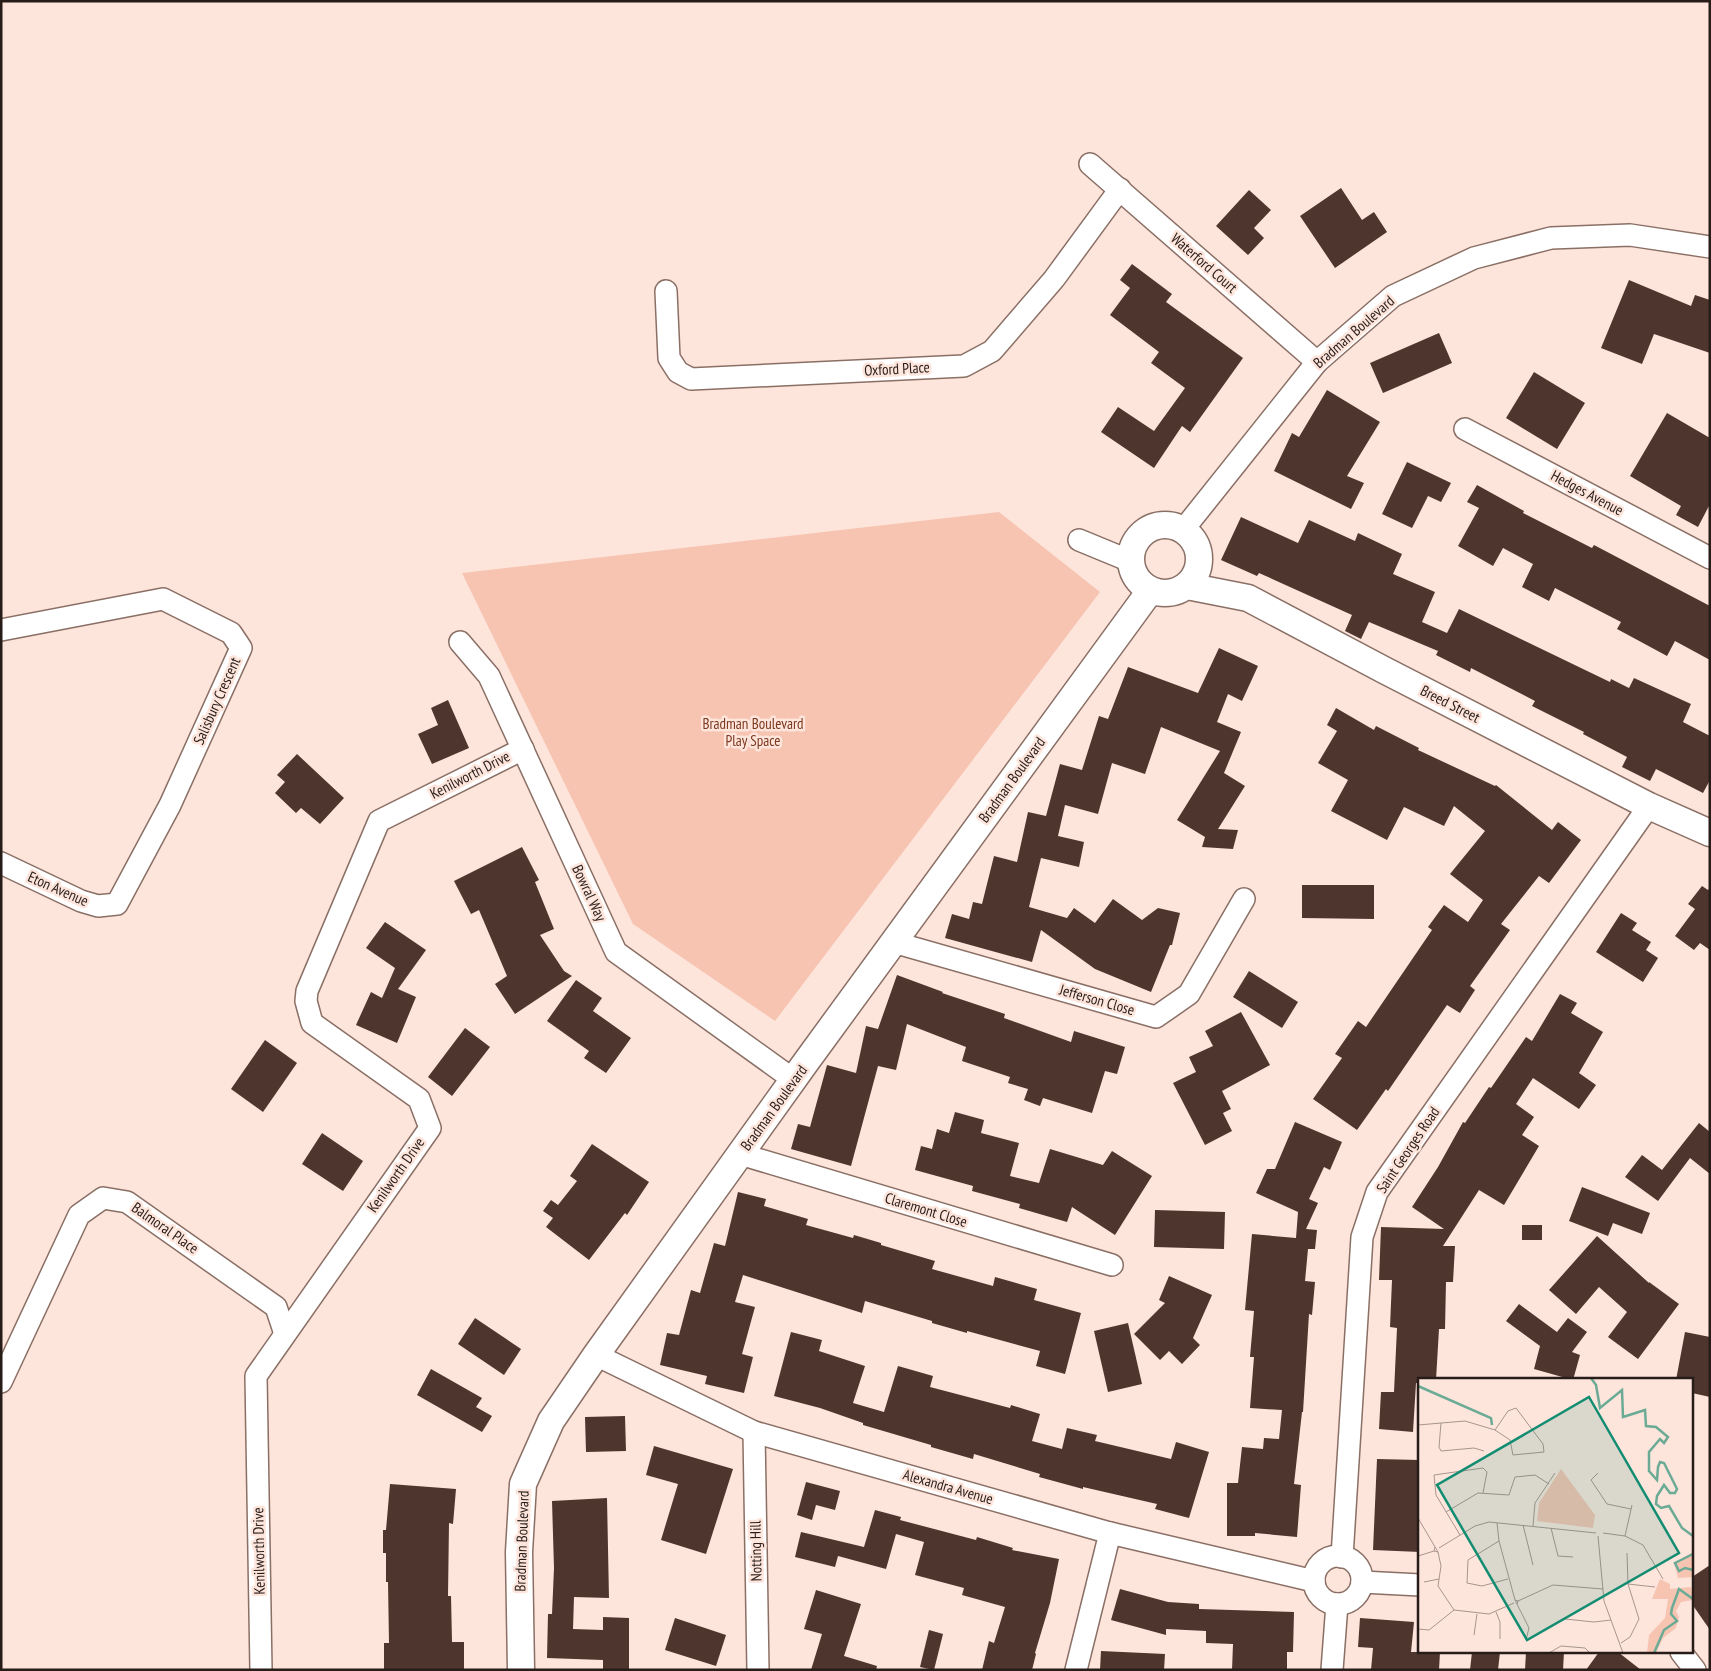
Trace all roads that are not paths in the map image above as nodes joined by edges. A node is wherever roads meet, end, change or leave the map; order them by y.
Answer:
1 (1090, 164) dead end
2 (1120, 189) junction
3 (1710, 247) edge
4 (666, 291) dead end
5 (1317, 362) junction
6 (1465, 429) dead end
7 (1183, 530) junction
8 (1079, 540) dead end
9 (1199, 557) junction
10 (1710, 558) edge
11 (1130, 561) junction
12 (1187, 586) junction
13 (1150, 591) junction
14 (1248, 598) junction
15 (1, 630) edge
16 (460, 642) dead end
17 (523, 749) junction
18 (1648, 806) junction
19 (1710, 833) edge
20 (1, 864) edge
21 (1244, 899) dead end
22 (117, 904) joint
23 (893, 942) junction
24 (794, 1080) junction
25 (740, 1154) junction
26 (1112, 1265) dead end
27 (285, 1334) junction
28 (596, 1355) junction
29 (1, 1382) edge
30 (754, 1432) junction
31 (1110, 1533) junction
32 (1342, 1557) junction
33 (1314, 1581) junction
34 (1362, 1582) junction
35 (1418, 1584) edge
36 (1336, 1604) junction
37 (1683, 1654) edge
38 (261, 1670) edge
39 (521, 1670) edge
40 (758, 1670) edge
41 (1076, 1670) edge
42 (1332, 1670) edge
43 (1695, 1670) edge

1 - 2 street, Waterford Court
2 - 4 street, Oxford Place
2 - 5 street, Waterford Court
3 - 5 street, Bradman Boulevard
5 - 7 street, Bradman Boulevard
6 - 10 street, Hedges Avenue
7 - 9 street
7 - 11 street
8 - 11 street
9 - 12 street
9 - 14 street
11 - 13 street
12 - 13 street
12 - 14 street, Breed Street
13 - 23 street, Bradman Boulevard
14 - 18 street, Breed Street
15 - 22 street, Salisbury Crescent
16 - 17 street, Bowral Way
17 - 24 street, Bowral Way
17 - 27 street, Kenilworth Drive
18 - 19 street, Breed Street
18 - 32 street, Saint Georges Road
20 - 22 street, Eton Avenue
21 - 23 street, Jefferson Close
23 - 24 street, Bradman Boulevard
24 - 25 street, Bradman Boulevard
25 - 26 street, Claremont Close
25 - 28 street, Bradman Boulevard
27 - 29 street, Balmoral Place
27 - 38 street, Kenilworth Drive
28 - 30 street, Alexandra Avenue
28 - 39 street, Bradman Boulevard
30 - 31 street, Alexandra Avenue
30 - 40 street, Notting Hill
31 - 33 street, Alexandra Avenue
31 - 41 street
32 - 33 street
32 - 34 street
33 - 36 street
34 - 35 street
34 - 36 street
36 - 42 street
37 - 43 street

